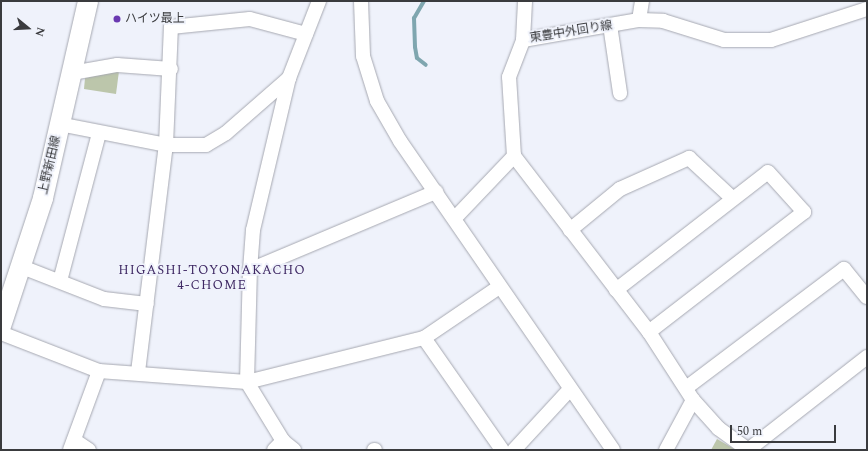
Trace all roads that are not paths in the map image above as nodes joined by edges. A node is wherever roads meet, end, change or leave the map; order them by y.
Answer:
1 (88, 1) edge
2 (319, 1) edge
3 (361, 1) edge
4 (525, 1) edge
5 (642, 1) edge
6 (867, 9) edge
7 (638, 20) junction
8 (610, 25) junction
9 (306, 34) junction
10 (523, 40) junction
11 (171, 69) junction
12 (72, 73) junction
13 (289, 78) junction
14 (620, 93) dead end
15 (59, 124) junction
16 (99, 133) junction
17 (166, 144) junction
18 (514, 156) junction
19 (436, 192) junction
20 (732, 198) junction
21 (455, 218) junction
22 (570, 230) junction
23 (22, 267) junction
24 (250, 270) junction
25 (60, 281) junction
26 (499, 286) junction
27 (616, 290) junction
28 (867, 297) edge
29 (147, 304) junction
30 (1, 326) edge
31 (649, 332) junction
32 (1, 333) edge
33 (424, 338) junction
34 (867, 357) edge
35 (99, 372) junction
36 (138, 372) junction
37 (247, 382) junction
38 (570, 389) junction
39 (689, 394) junction
40 (72, 445) edge
41 (279, 446) edge
42 (89, 450) edge
43 (294, 450) edge
44 (502, 450) edge
45 (514, 450) edge
46 (613, 450) edge
47 (666, 450) edge
48 (748, 450) edge

1 - 12 street, 上野新田線
2 - 9 street
3 - 19 street
4 - 10 street
5 - 7 street
6 - 7 street, 東豊中外回り線
7 - 8 street, 東豊中外回り線
8 - 10 street, 東豊中外回り線
8 - 14 street
9 - 11 street
9 - 13 street
10 - 18 street, 東豊中外回り線
11 - 12 street
11 - 17 street
12 - 15 street, 上野新田線
13 - 17 street
13 - 24 street
15 - 16 street
15 - 23 street, 上野新田線
16 - 17 street
16 - 25 street
17 - 29 street
18 - 21 street
18 - 22 street
19 - 21 street
19 - 24 street
20 - 22 street
20 - 27 street
20 - 31 street
21 - 26 street
22 - 27 street
23 - 25 street
23 - 30 street, 上野新田線
24 - 37 street
25 - 29 street
26 - 33 street
26 - 38 street
27 - 31 street
28 - 39 street
29 - 36 street
31 - 39 street
32 - 35 street
33 - 37 street
33 - 44 street
34 - 48 street
35 - 36 street
35 - 40 street
36 - 37 street
37 - 41 street
38 - 45 street
38 - 46 street
39 - 47 street
39 - 48 street
40 - 42 street
41 - 43 street

